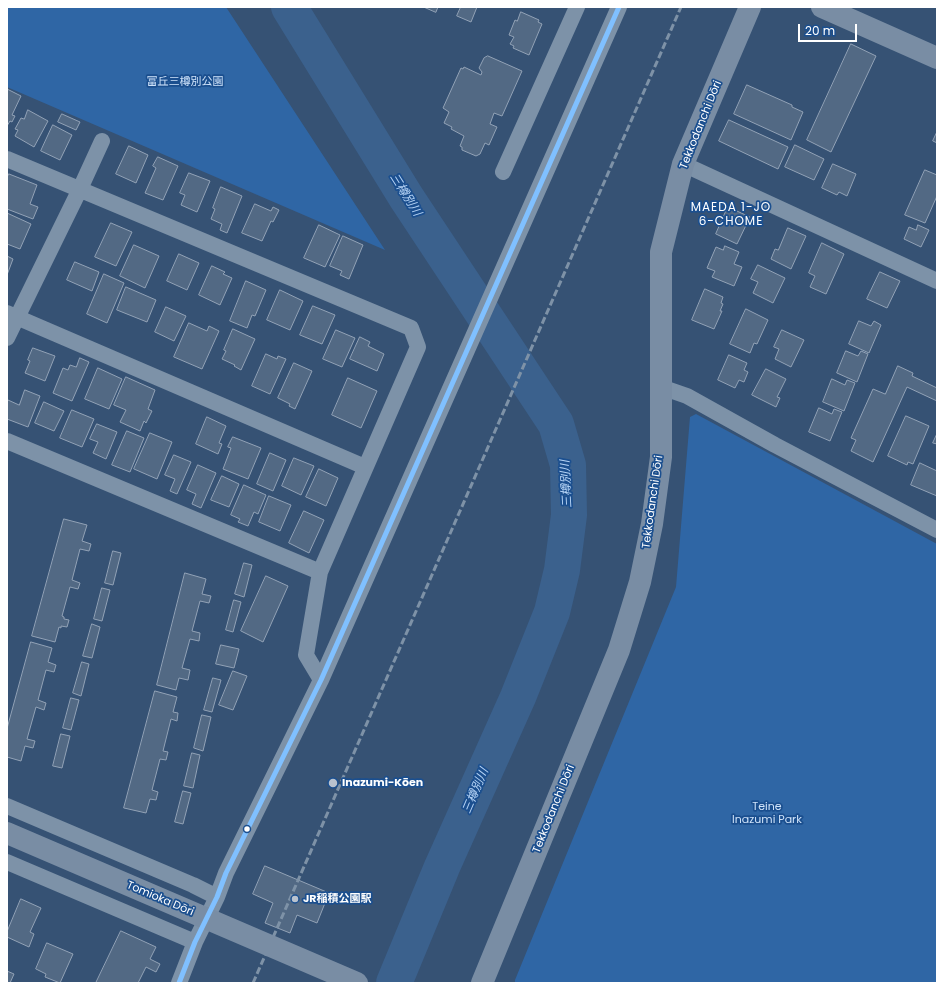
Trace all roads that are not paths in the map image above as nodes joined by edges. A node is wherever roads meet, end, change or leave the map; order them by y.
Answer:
1 (619, 7) edge
2 (750, 7) edge
3 (822, 7) edge
4 (574, 8) edge
5 (937, 58) edge
6 (102, 141) dead end
7 (7, 159) edge
8 (683, 164) junction
9 (503, 172) dead end
10 (80, 189) junction
11 (937, 281) edge
12 (12, 315) edge
13 (7, 338) edge
14 (661, 387) junction
15 (7, 441) edge
16 (366, 467) junction
17 (937, 530) edge
18 (320, 572) junction
19 (321, 680) junction
20 (7, 806) edge
21 (7, 833) edge
22 (7, 862) edge
23 (217, 897) junction
24 (195, 942) junction
25 (179, 983) edge
26 (357, 983) edge
27 (482, 983) edge

1 - 19 street
2 - 8 street, Tekkodanchi Dōri
3 - 5 street
4 - 9 street
6 - 10 street
7 - 10 street
8 - 11 street
8 - 14 street, Tekkodanchi Dōri
10 - 12 street
10 - 16 street
12 - 13 street
12 - 16 street
14 - 17 street
14 - 27 street, Tekkodanchi Dōri
15 - 18 street
16 - 18 street
18 - 19 street
19 - 23 street
20 - 23 street
21 - 26 street, Tomioka Dōri, bridge
22 - 24 street
23 - 24 street
24 - 25 street

